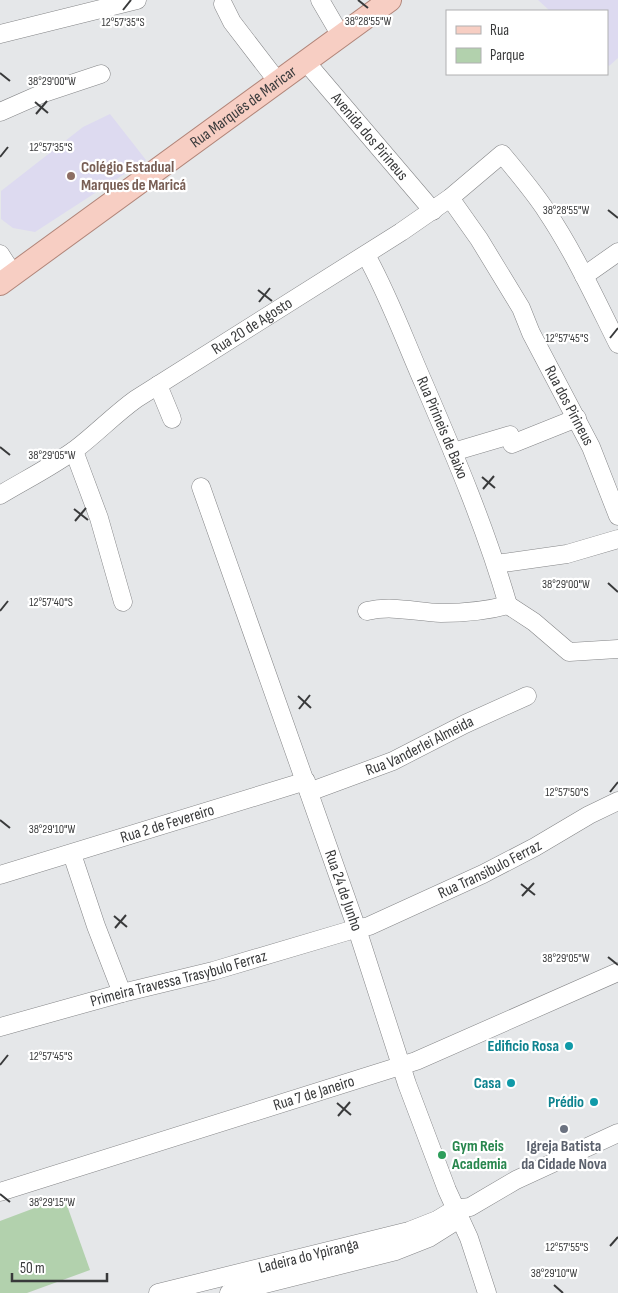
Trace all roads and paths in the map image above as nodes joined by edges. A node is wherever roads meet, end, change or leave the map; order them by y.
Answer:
1 (138, 0) edge
2 (320, 0) edge
3 (390, 0) edge
4 (223, 4) dead end
5 (0, 34) edge
6 (341, 36) junction
7 (306, 62) junction
8 (101, 74) dead end
9 (278, 82) junction
10 (0, 112) edge
11 (450, 198) junction
12 (433, 211) junction
13 (618, 252) edge
14 (0, 254) edge
15 (366, 255) junction
16 (584, 276) junction
17 (7, 279) edge
18 (616, 336) edge
19 (158, 385) junction
20 (577, 418) junction
21 (172, 419) dead end
22 (74, 451) junction
23 (453, 452) junction
24 (202, 487) dead end
25 (0, 495) edge
26 (618, 516) edge
27 (618, 540) edge
28 (496, 564) junction
29 (123, 602) dead end
30 (508, 605) junction
31 (367, 611) dead end
32 (618, 649) edge
33 (527, 696) dead end
34 (308, 786) junction
35 (618, 801) edge
36 (72, 854) junction
37 (0, 876) edge
38 (357, 929) junction
39 (618, 972) edge
40 (122, 993) junction
41 (0, 1028) edge
42 (401, 1066) junction
43 (618, 1133) edge
44 (0, 1192) edge
45 (462, 1212) junction
46 (411, 1238) junction
47 (158, 1293) edge
48 (229, 1293) edge
49 (487, 1293) edge

1 - 5 street
2 - 6 street
3 - 6 main road, Rua Marquês de Maricar
4 - 9 street
6 - 7 main road, Rua Marquês de Maricar
7 - 9 main road, Rua Marquês de Maricar
7 - 12 street, Avenida dos Pirineus
8 - 10 street
9 - 17 main road, Rua Marquês de Maricar
11 - 12 street, Rua 20 de Agosto
11 - 16 street, Rua 20 de Agosto
11 - 20 street, Rua dos Pirineus
12 - 15 street, Rua 20 de Agosto
13 - 16 street
14 - 17 street
15 - 19 street, Rua 20 de Agosto
15 - 23 street, Rua Pirineis de Baixo
16 - 18 street
19 - 21 street
19 - 22 street, Rua 20 de Agosto
20 - 23 street
20 - 26 street, Rua dos Pirineus
22 - 25 street, Rua 20 de Agosto
22 - 29 street
23 - 28 street, Rua Pirineis de Baixo
24 - 34 street, Rua 24 de Junho
27 - 28 street
28 - 30 street, Rua Pirineis de Baixo
30 - 31 street
30 - 32 street
33 - 34 street, Rua Vanderlei Almeida
34 - 36 street, Rua 2 de Fevereiro
34 - 38 street, Rua 24 de Junho
35 - 38 street, Rua Transibulo Ferraz
36 - 37 street, Rua 2 de Fevereiro
36 - 40 street
38 - 40 street, Primeira Travessa Trasybulo Ferraz
38 - 42 street, Rua 24 de Junho
39 - 42 street, Rua 7 de Janeiro
40 - 41 street, Primeira Travessa Trasybulo Ferraz
42 - 44 street, Rua 7 de Janeiro
42 - 45 street, Rua 24 de Junho
43 - 45 street, Ladeira do Ypiranga
45 - 46 street, Ladeira do Ypiranga
45 - 49 street, Rua 24 de Junho
46 - 47 street, Ladeira do Ypiranga
46 - 48 street, Ladeira do Ypiranga

